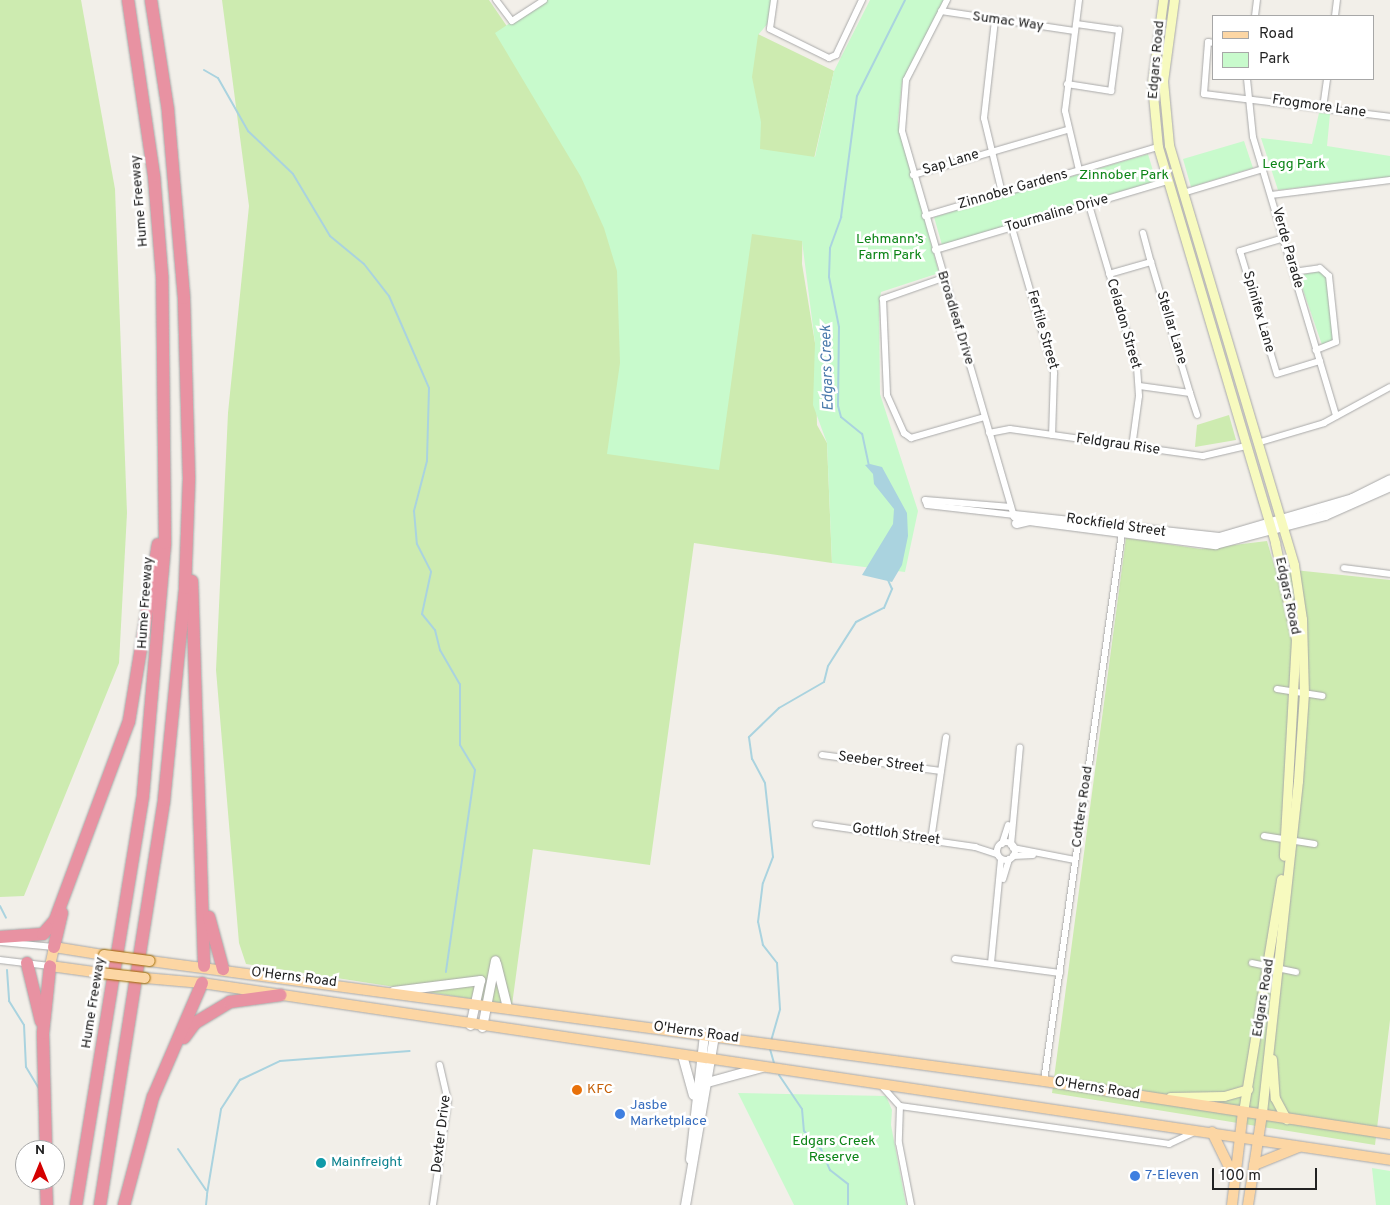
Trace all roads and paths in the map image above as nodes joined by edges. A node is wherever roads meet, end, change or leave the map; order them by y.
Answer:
1 (128, 0) edge
2 (151, 0) edge
3 (496, 0) edge
4 (544, 0) edge
5 (774, 0) edge
6 (862, 0) edge
7 (947, 0) edge
8 (1079, 0) edge
9 (1163, 0) edge
10 (1174, 0) edge
11 (1257, 0) edge
12 (1337, 0) edge
13 (941, 10) junction
14 (1255, 15) edge
15 (1335, 15) edge
16 (995, 20) junction
17 (1075, 28) junction
18 (1212, 43) edge
19 (1248, 80) edge
20 (1327, 80) edge
21 (1067, 84) junction
22 (1247, 97) junction
23 (1323, 108) junction
24 (1390, 117) edge
25 (1067, 130) junction
26 (1158, 147) junction
27 (989, 152) junction
28 (1079, 170) junction
29 (1263, 170) junction
30 (913, 175) junction
31 (1178, 177) junction
32 (1390, 180) edge
33 (1168, 181) junction
34 (1002, 193) junction
35 (1183, 193) junction
36 (1271, 195) junction
37 (1173, 197) junction
38 (1089, 205) junction
39 (925, 216) junction
40 (1012, 228) junction
41 (1143, 233) dead end
42 (1284, 238) junction
43 (935, 250) junction
44 (1151, 262) junction
45 (1293, 272) junction
46 (1109, 274) junction
47 (943, 278) junction
48 (1316, 350) junction
49 (1320, 362) junction
50 (1139, 386) junction
51 (1390, 387) edge
52 (1190, 393) junction
53 (1197, 415) dead end
54 (1336, 416) junction
55 (984, 417) junction
56 (989, 433) junction
57 (1052, 435) junction
58 (1257, 443) junction
59 (1246, 446) junction
60 (1132, 447) junction
61 (189, 478) junction
62 (166, 479) junction
63 (1390, 479) edge
64 (1390, 486) edge
65 (958, 506) dead end
66 (1014, 517) junction
67 (1281, 524) junction
68 (1270, 527) junction
69 (1122, 530) junction
70 (1344, 568) dead end
71 (1390, 574) edge
72 (1277, 689) dead end
73 (1300, 692) junction
74 (1322, 696) dead end
75 (946, 737) dead end
76 (1020, 747) dead end
77 (822, 755) dead end
78 (941, 771) junction
79 (1011, 817) junction
80 (816, 824) dead end
81 (1264, 836) dead end
82 (931, 840) junction
83 (1288, 840) junction
84 (1314, 844) dead end
85 (1000, 845) junction
86 (975, 847) junction
87 (1012, 847) junction
88 (1039, 855) junction
89 (999, 856) junction
90 (1011, 858) junction
91 (1075, 860) junction
92 (70, 882) junction
93 (1001, 885) junction
94 (204, 895) junction
95 (0, 937) edge
96 (0, 942) edge
97 (54, 947) junction
98 (956, 959) dead end
99 (0, 960) edge
100 (27, 963) junction
101 (991, 963) junction
102 (1252, 963) dead end
103 (50, 966) junction
104 (204, 966) junction
105 (1274, 968) junction
106 (223, 969) junction
107 (1296, 972) dead end
108 (1060, 973) junction
109 (202, 983) junction
110 (393, 991) junction
111 (280, 995) junction
112 (475, 1002) junction
113 (486, 1004) junction
114 (507, 1007) junction
115 (470, 1025) junction
116 (482, 1027) junction
117 (43, 1033) junction
118 (709, 1034) junction
119 (1270, 1042) junction
120 (172, 1054) junction
121 (682, 1055) junction
122 (705, 1059) junction
123 (440, 1065) dead end
124 (764, 1067) junction
125 (1044, 1081) junction
126 (707, 1082) junction
127 (878, 1082) junction
128 (1248, 1089) junction
129 (1150, 1097) junction
130 (694, 1102) junction
131 (900, 1106) junction
132 (1243, 1112) junction
133 (1262, 1115) junction
134 (1286, 1119) junction
135 (1197, 1130) junction
136 (1212, 1132) junction
137 (1390, 1134) edge
138 (1240, 1136) junction
139 (1258, 1139) junction
140 (46, 1140) edge
141 (1302, 1146) junction
142 (1390, 1160) edge
143 (1254, 1165) junction
144 (689, 1177) junction
145 (1235, 1179) junction
146 (46, 1190) edge
147 (46, 1205) edge
148 (76, 1205) edge
149 (100, 1205) edge
150 (124, 1205) edge
151 (433, 1205) edge
152 (685, 1205) edge
153 (911, 1205) edge
154 (1232, 1205) edge
155 (1248, 1205) edge

1 - 62 highway, Hume Freeway
2 - 61 highway
3 - 4 street
5 - 6 street
7 - 13 street, Broadleaf Drive
8 - 17 street
9 - 26 main road, Edgars Road
10 - 31 main road, Edgars Road
11 - 14 street
12 - 15 street
13 - 16 street, Sumac Way
13 - 30 street, Broadleaf Drive
16 - 17 street, Sumac Way
16 - 27 street
17 - 21 street
17 - 21 street, Sumac Way
18 - 22 street, Frogmore Lane
19 - 22 street, Verde Parade
20 - 23 street
21 - 25 street
22 - 23 street, Frogmore Lane
22 - 29 street, Verde Parade
23 - 24 street, Frogmore Lane
25 - 27 street, Sap Lane
25 - 28 street
26 - 28 street, Zinnober Gardens
26 - 33 main road, Edgars Road
27 - 30 street, Sap Lane
27 - 34 street
28 - 34 street, Zinnober Gardens
29 - 35 street
29 - 36 street, Verde Parade
30 - 39 street, Broadleaf Drive
31 - 33 street, Tourmaline Drive
31 - 35 main road, Edgars Road
32 - 36 street
33 - 37 main road, Edgars Road
33 - 38 street, Tourmaline Drive
34 - 39 street, Zinnober Gardens
35 - 37 street
35 - 58 main road, Edgars Road
36 - 42 street, Verde Parade
37 - 59 main road, Edgars Road
38 - 40 street, Tourmaline Drive
38 - 46 street, Celadon Street
39 - 43 street, Broadleaf Drive
40 - 43 street, Tourmaline Drive
40 - 57 street, Fertile Street
41 - 44 street, Stellar Lane
42 - 45 street, Verde Parade
42 - 49 street, Spinifex Lane
43 - 47 street, Broadleaf Drive
44 - 46 street
44 - 52 street, Stellar Lane
45 - 48 street, Verde Parade
45 - 48 street
46 - 50 street, Celadon Street
47 - 55 street, Broadleaf Drive
47 - 55 street
48 - 49 street, Verde Parade
49 - 54 street, Verde Parade
50 - 52 street
50 - 60 street, Celadon Street
51 - 54 street
52 - 53 street, Stellar Lane
54 - 58 street
55 - 56 street, Broadleaf Drive
56 - 57 street, Feldgrau Rise
56 - 66 street, Broadleaf Drive
57 - 60 street, Feldgrau Rise
58 - 59 main road
58 - 67 main road, Edgars Road
59 - 60 street, Feldgrau Rise
59 - 68 main road, Edgars Road
61 - 94 highway
61 - 149 highway
62 - 92 highway
62 - 148 highway, Hume Freeway
63 - 67 street, Rockfield Street
64 - 67 street, Rockfield Street
65 - 66 street, Rockfield Street
66 - 69 street, Rockfield Street
67 - 68 street, Rockfield Street
67 - 73 main road, Edgars Road
68 - 69 street, Rockfield Street
68 - 73 main road, Edgars Road
69 - 91 street, Cotters Road
70 - 71 street
72 - 73 street
73 - 74 street
73 - 83 main road, Edgars Road
75 - 78 street
76 - 79 street
77 - 78 street, Seeber Street
78 - 82 street
79 - 85 street
79 - 87 street
80 - 82 street, Gottloh Street
81 - 83 street
82 - 86 street, Gottloh Street
83 - 84 street
83 - 105 main road, Edgars Road
85 - 86 street, Gottloh Street
85 - 87 street, Gottloh Street
85 - 89 street
86 - 89 street, Gottloh Street
87 - 88 street
87 - 90 street
88 - 90 street
88 - 91 street
89 - 90 street, Gottloh Street
89 - 93 street
90 - 93 street
91 - 108 street, Cotters Road
92 - 95 highway
92 - 97 highway
93 - 101 street
94 - 104 highway
94 - 106 highway
96 - 97 street, O'Herns Road
97 - 103 main road
97 - 104 main road, O'Herns Road, bridge
98 - 101 street
99 - 100 street, O'Herns Road
100 - 103 street, O'Herns Road
100 - 117 highway
101 - 108 street
102 - 105 street
103 - 109 main road, O'Herns Road, bridge
103 - 117 highway
104 - 106 main road, O'Herns Road
104 - 109 main road
105 - 107 street
105 - 119 main road, Edgars Road
105 - 128 main road, Edgars Road
106 - 110 main road, O'Herns Road
108 - 125 street, Cotters Road
109 - 111 main road, O'Herns Road
109 - 120 highway
110 - 112 main road, O'Herns Road
110 - 112 street
111 - 115 main road, O'Herns Road
111 - 120 highway
112 - 113 main road, O'Herns Road
112 - 115 street
113 - 114 main road, O'Herns Road
113 - 114 street
113 - 116 street
114 - 118 main road, O'Herns Road
115 - 116 main road, O'Herns Road
116 - 121 main road, O'Herns Road
117 - 140 highway
118 - 122 street
118 - 125 main road, O'Herns Road
119 - 133 main road, Edgars Road
119 - 134 main road
120 - 150 highway
121 - 122 main road, O'Herns Road
121 - 130 street
122 - 124 main road, O'Herns Road
122 - 126 street
122 - 130 street
123 - 151 street, Dexter Drive
124 - 126 street
124 - 127 main road, O'Herns Road
125 - 129 main road, O'Herns Road
126 - 144 street
127 - 131 street
127 - 135 main road, O'Herns Road
128 - 129 main road
128 - 132 main road, Edgars Road
129 - 132 main road, O'Herns Road
130 - 144 street
131 - 135 street
131 - 153 street
132 - 133 main road, O'Herns Road
132 - 138 main road, Edgars Road
133 - 134 main road, O'Herns Road
133 - 139 main road, Edgars Road
134 - 137 main road, O'Herns Road
135 - 136 main road, O'Herns Road
136 - 138 main road, O'Herns Road
136 - 145 main road
138 - 139 main road, O'Herns Road
138 - 145 main road, Edgars Road
139 - 141 main road, O'Herns Road
139 - 143 main road, Edgars Road
141 - 142 main road, O'Herns Road
141 - 143 main road
143 - 155 main road, Edgars Road
144 - 152 street
145 - 154 main road, Edgars Road
146 - 147 highway

